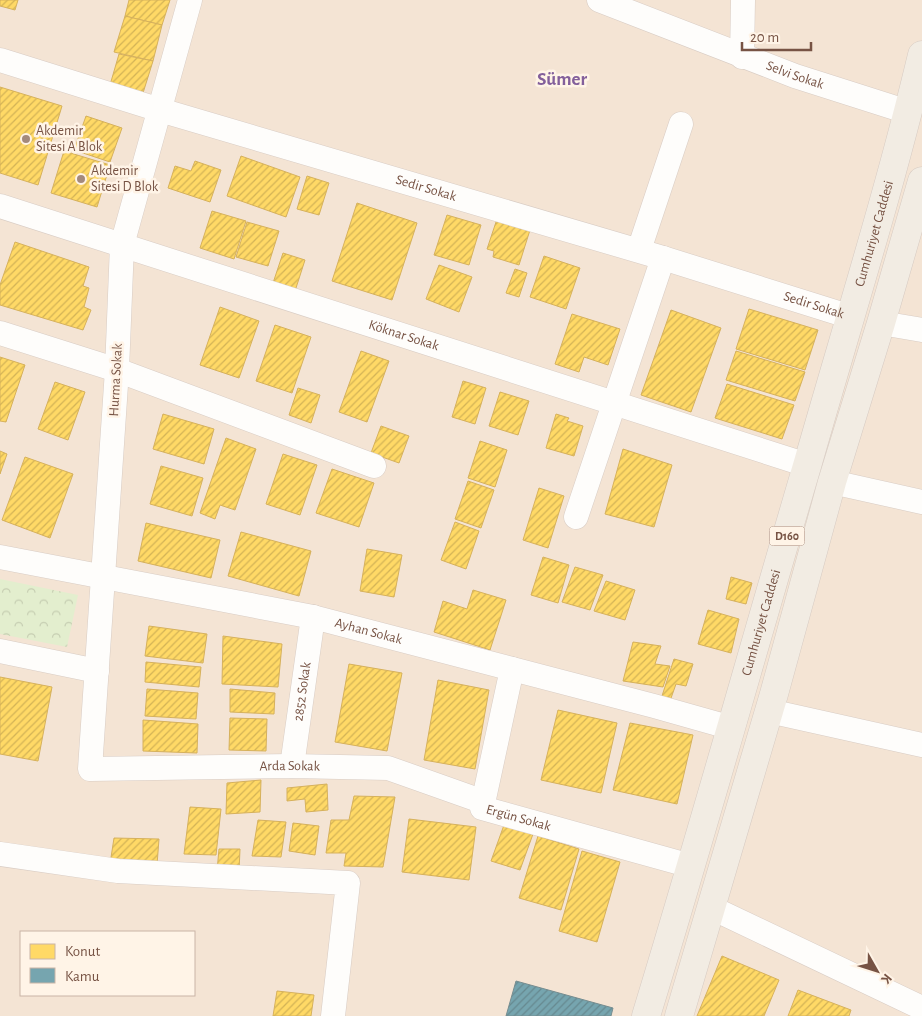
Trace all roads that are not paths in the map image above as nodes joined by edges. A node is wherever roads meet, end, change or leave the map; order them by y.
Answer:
1 (190, 0) edge
2 (599, 0) edge
3 (744, 0) edge
4 (922, 55) edge
5 (742, 57) junction
6 (0, 60) edge
7 (160, 110) junction
8 (908, 112) junction
9 (681, 124) dead end
10 (922, 181) edge
11 (0, 206) edge
12 (122, 244) junction
13 (639, 250) junction
14 (663, 258) junction
15 (851, 317) junction
16 (881, 323) junction
17 (922, 330) edge
18 (0, 332) edge
19 (117, 370) junction
20 (614, 403) junction
21 (807, 465) junction
22 (374, 466) dead end
23 (832, 482) junction
24 (922, 502) edge
25 (576, 517) dead end
26 (0, 557) edge
27 (103, 577) junction
28 (313, 616) junction
29 (0, 652) edge
30 (512, 669) junction
31 (97, 671) junction
32 (769, 711) junction
33 (732, 728) junction
34 (922, 745) edge
35 (292, 766) junction
36 (90, 769) joint
37 (484, 802) junction
38 (0, 854) edge
39 (691, 866) junction
40 (712, 908) junction
41 (922, 1008) edge
42 (332, 1016) edge
43 (646, 1016) edge
44 (679, 1016) edge

1 - 7 street, Hurma Sokak
2 - 5 street, Selvi Sokak
3 - 5 street
4 - 8 main road, Cumhuriyet Caddesi / D160
5 - 8 street, Selvi Sokak
6 - 7 street, Sedir Sokak
7 - 12 street, Hurma Sokak
7 - 13 street, Sedir Sokak
8 - 15 main road, Cumhuriyet Caddesi / D160
9 - 13 street
10 - 16 main road, D160
11 - 12 street, Köknar Sokak
12 - 19 street, Hurma Sokak
12 - 20 street, Köknar Sokak
13 - 14 street, Sedir Sokak
14 - 15 street, Sedir Sokak
14 - 20 street
15 - 21 main road, Cumhuriyet Caddesi / D160
16 - 17 street
16 - 23 main road, D160
18 - 19 street
19 - 22 street
19 - 27 street, Hurma Sokak
20 - 21 street, Köknar Sokak
20 - 25 street
21 - 33 main road, Cumhuriyet Caddesi / D160
23 - 24 street
23 - 32 main road, D160
26 - 27 street, Ayhan Sokak
27 - 28 street, Ayhan Sokak
27 - 31 street, Hurma Sokak
28 - 30 street, Ayhan Sokak
28 - 35 street, 2852 Sokak
29 - 31 street
30 - 33 street, Ayhan Sokak
30 - 37 street, Ergün Sokak
31 - 36 street, Hurma Sokak
32 - 34 street
32 - 40 main road, D160
33 - 39 main road, Cumhuriyet Caddesi / D160
35 - 36 street, Arda Sokak
35 - 37 street, Arda Sokak
37 - 39 street, Ergün Sokak
38 - 42 street
39 - 43 main road, Cumhuriyet Caddesi / D160
40 - 41 street
40 - 44 main road

